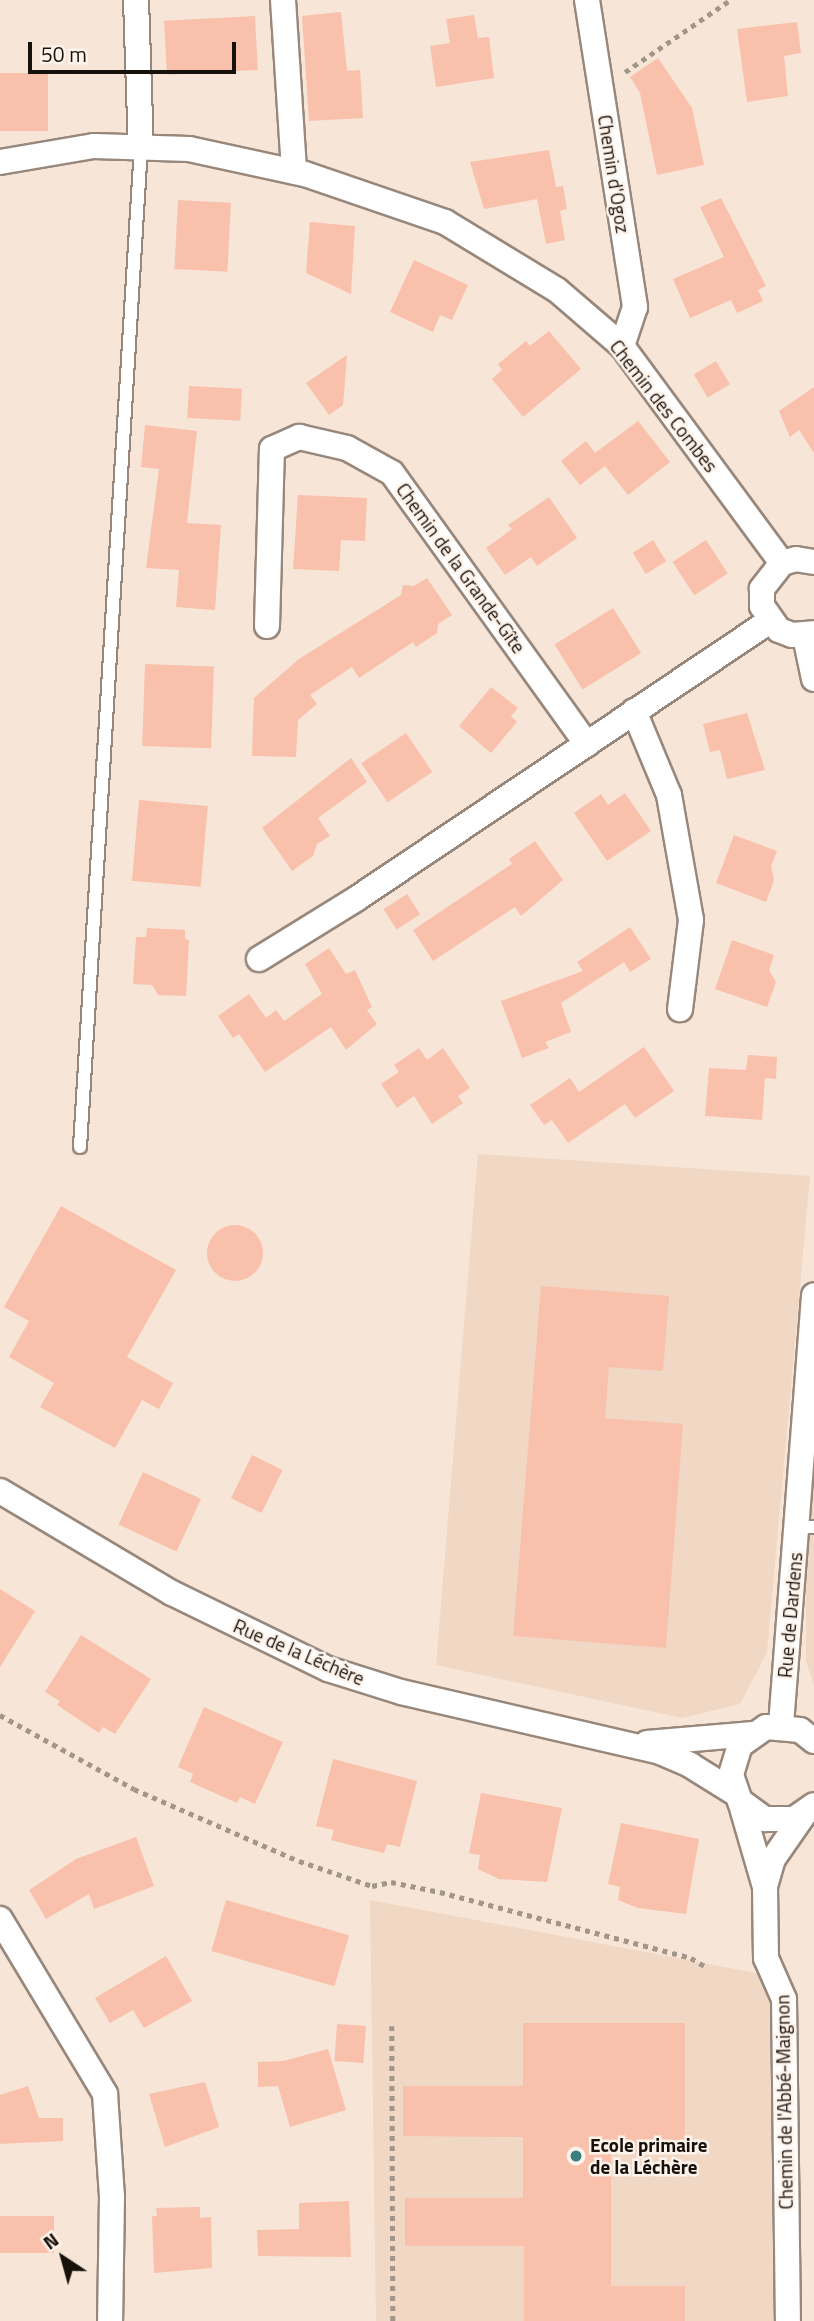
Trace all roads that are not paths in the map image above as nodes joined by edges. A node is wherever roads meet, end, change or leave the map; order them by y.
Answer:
1 (136, 0) edge
2 (283, 0) edge
3 (587, 0) edge
4 (141, 147) junction
5 (0, 162) edge
6 (294, 172) junction
7 (622, 346) junction
8 (814, 562) edge
9 (782, 563) junction
10 (769, 621) junction
11 (267, 626) dead end
12 (810, 635) edge
13 (814, 679) edge
14 (634, 711) junction
15 (587, 744) junction
16 (259, 959) dead end
17 (680, 1009) dead end
18 (80, 1147) dead end
19 (814, 1295) edge
20 (813, 1325) edge
21 (0, 1491) edge
22 (806, 1527) edge
23 (781, 1725) junction
24 (751, 1734) junction
25 (814, 1741) edge
26 (626, 1743) junction
27 (737, 1797) junction
28 (811, 1809) edge
29 (765, 1887) junction
30 (0, 1919) edge
31 (110, 2321) edge
32 (788, 2321) edge

1 - 4 street
2 - 6 street
3 - 7 street, Chemin d'Ogoz
4 - 5 street, Chemin des Combes
4 - 6 street, Chemin des Combes
4 - 18 lane
6 - 7 street, Chemin des Combes
7 - 9 street, Chemin des Combes
8 - 9 street
9 - 10 street
10 - 12 street
10 - 14 street
11 - 15 street, Chemin de la Grande-Gîte
12 - 13 street
14 - 15 street
14 - 17 street
15 - 16 street
19 - 20 street, Rue de Dardens
20 - 22 street, Rue de Dardens
21 - 26 street, Rue de la Léchère
22 - 23 street, Rue de Dardens
23 - 24 street, Rue de la Léchère
23 - 25 street
24 - 26 street, Rue de la Léchère
24 - 27 street, Chemin de l'Abbé-Maignon
26 - 27 street, Rue de la Léchère
27 - 28 street, Rue de la Léchère
27 - 29 street, Chemin de l'Abbé-Maignon
28 - 29 street, Chemin de l'Abbé-Maignon
29 - 32 street, Chemin de l'Abbé-Maignon
30 - 31 street

